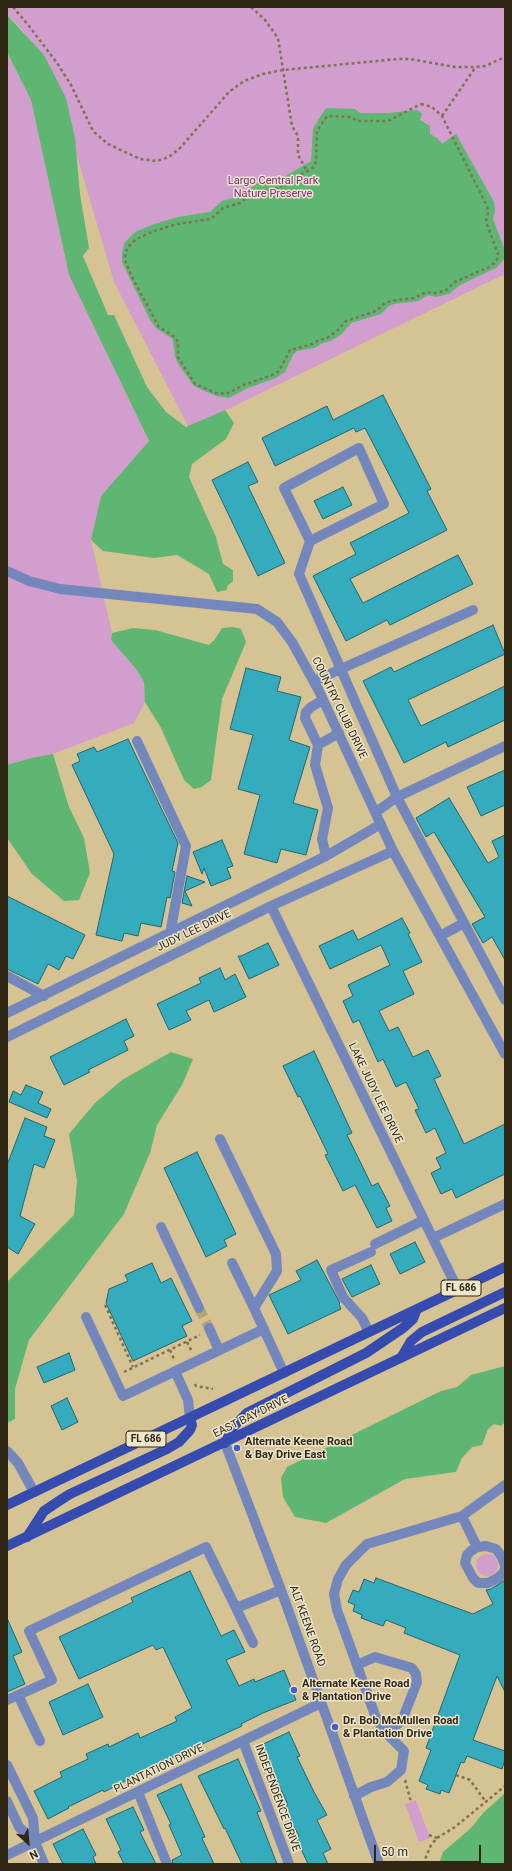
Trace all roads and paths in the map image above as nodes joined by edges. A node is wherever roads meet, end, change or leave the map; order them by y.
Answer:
1 (13, 7) edge
2 (251, 7) edge
3 (505, 57) edge
4 (476, 67) junction
5 (283, 70) junction
6 (442, 116) junction
7 (307, 171) junction
8 (310, 541) junction
9 (7, 571) edge
10 (473, 610) dead end
11 (340, 670) junction
12 (314, 681) junction
13 (323, 700) junction
14 (339, 733) junction
15 (137, 741) dead end
16 (318, 745) junction
17 (505, 746) edge
18 (397, 797) junction
19 (376, 812) junction
20 (381, 824) junction
21 (393, 851) junction
22 (326, 856) junction
23 (271, 906) junction
24 (464, 923) junction
25 (170, 934) junction
26 (440, 936) junction
27 (7, 976) edge
28 (44, 996) junction
29 (505, 1000) edge
30 (7, 1013) edge
31 (7, 1037) edge
32 (505, 1054) edge
33 (220, 1139) dead end
34 (505, 1204) edge
35 (424, 1220) junction
36 (161, 1227) dead end
37 (433, 1238) junction
38 (232, 1263) dead end
39 (505, 1267) edge
40 (458, 1290) junction
41 (505, 1292) edge
42 (105, 1305) dead end
43 (199, 1308) tunnel mouth
44 (254, 1308) junction
45 (505, 1308) edge
46 (417, 1310) junction
47 (86, 1317) dead end
48 (198, 1328) dead end
49 (209, 1328) tunnel mouth
50 (264, 1329) junction
51 (369, 1332) junction
52 (187, 1342) junction
53 (170, 1350) junction
54 (219, 1350) junction
55 (193, 1354) dead end
56 (401, 1358) junction
57 (133, 1367) junction
58 (175, 1367) junction
59 (120, 1373) dead end
60 (284, 1373) junction
61 (193, 1380) dead end
62 (213, 1389) dead end
63 (190, 1418) junction
64 (225, 1443) junction
65 (7, 1451) edge
66 (505, 1486) edge
67 (34, 1492) junction
68 (7, 1505) edge
69 (462, 1516) junction
70 (27, 1537) junction
71 (7, 1546) edge
72 (477, 1547) junction
73 (505, 1567) edge
74 (281, 1590) junction
75 (236, 1608) junction
76 (253, 1643) dead end
77 (356, 1665) junction
78 (18, 1695) junction
79 (7, 1700) edge
80 (321, 1703) junction
81 (383, 1730) junction
82 (40, 1741) dead end
83 (243, 1741) junction
84 (7, 1765) edge
85 (404, 1776) dead end
86 (456, 1776) dead end
87 (505, 1786) edge
88 (138, 1792) junction
89 (354, 1796) junction
90 (7, 1801) edge
91 (411, 1802) dead end
92 (486, 1802) junction
93 (429, 1835) dead end
94 (437, 1838) junction
95 (35, 1842) junction
96 (7, 1855) edge
97 (44, 1864) edge
98 (167, 1864) edge
99 (289, 1864) edge
100 (379, 1864) edge
101 (423, 1864) edge

1 - 5 path
2 - 5 path
3 - 4 path
4 - 5 path
4 - 6 path
5 - 7 path
6 - 7 path
6 - 7 path
8 - 8 street
8 - 11 street
9 - 12 street, COUNTRY CLUB DRIVE
10 - 11 street
11 - 12 street
11 - 18 street
12 - 13 street, COUNTRY CLUB DRIVE
13 - 14 street, COUNTRY CLUB DRIVE
13 - 16 street
14 - 16 street
14 - 19 street, COUNTRY CLUB DRIVE
15 - 25 street
16 - 22 street
17 - 18 street
18 - 19 street
18 - 24 street
19 - 20 street, COUNTRY CLUB DRIVE
20 - 21 street, COUNTRY CLUB DRIVE
20 - 22 street
21 - 23 street, JUDY LEE DRIVE
21 - 26 street, COUNTRY CLUB DRIVE
22 - 25 street
23 - 31 street, JUDY LEE DRIVE
23 - 35 street, LAKE JUDY LEE DRIVE
24 - 26 street
24 - 29 street
25 - 28 street
26 - 32 street, COUNTRY CLUB DRIVE
27 - 28 street
28 - 30 street
33 - 44 street
34 - 37 street
35 - 37 street, LAKE JUDY LEE DRIVE
35 - 51 street
36 - 43 street
37 - 40 street, LAKE JUDY LEE DRIVE
38 - 44 street
39 - 40 main road, FL 686
40 - 46 main road, FL 686
41 - 56 main road
42 - 57 path
44 - 50 street
45 - 56 main road, EAST BAY DRIVE
46 - 51 main road, FL 686
46 - 64 main road
47 - 58 street
48 - 52 path
49 - 54 street
50 - 54 street
50 - 60 street
51 - 60 main road, FL 686
52 - 53 path
52 - 55 path
53 - 57 path
53 - 58 path
54 - 58 street
56 - 64 main road, EAST BAY DRIVE
57 - 59 path
58 - 63 street
60 - 63 main road, FL 686
61 - 62 path
63 - 67 main road, FL 686
63 - 70 main road
64 - 70 main road, EAST BAY DRIVE
64 - 74 street, ALT KEENE ROAD
65 - 67 street
66 - 69 street
67 - 68 main road, FL 686
69 - 72 street
69 - 77 street
70 - 71 main road, EAST BAY DRIVE
72 - 73 street
72 - 73 street
74 - 75 street
74 - 80 street, ALT KEENE ROAD
75 - 76 street
75 - 78 street
77 - 81 street
77 - 81 street
78 - 79 street
78 - 82 street
80 - 83 street, PLANTATION DRIVE
80 - 89 street, ALT KEENE ROAD
81 - 89 street
83 - 88 street, PLANTATION DRIVE
83 - 99 street, INDEPENDENCE DRIVE
84 - 95 street
85 - 91 path
86 - 92 path
87 - 92 path
88 - 95 street, PLANTATION DRIVE
88 - 98 street
89 - 100 street, ALT KEENE ROAD
90 - 95 street
92 - 94 path
93 - 94 path
94 - 101 path
95 - 96 street, PLANTATION DRIVE
95 - 97 street

